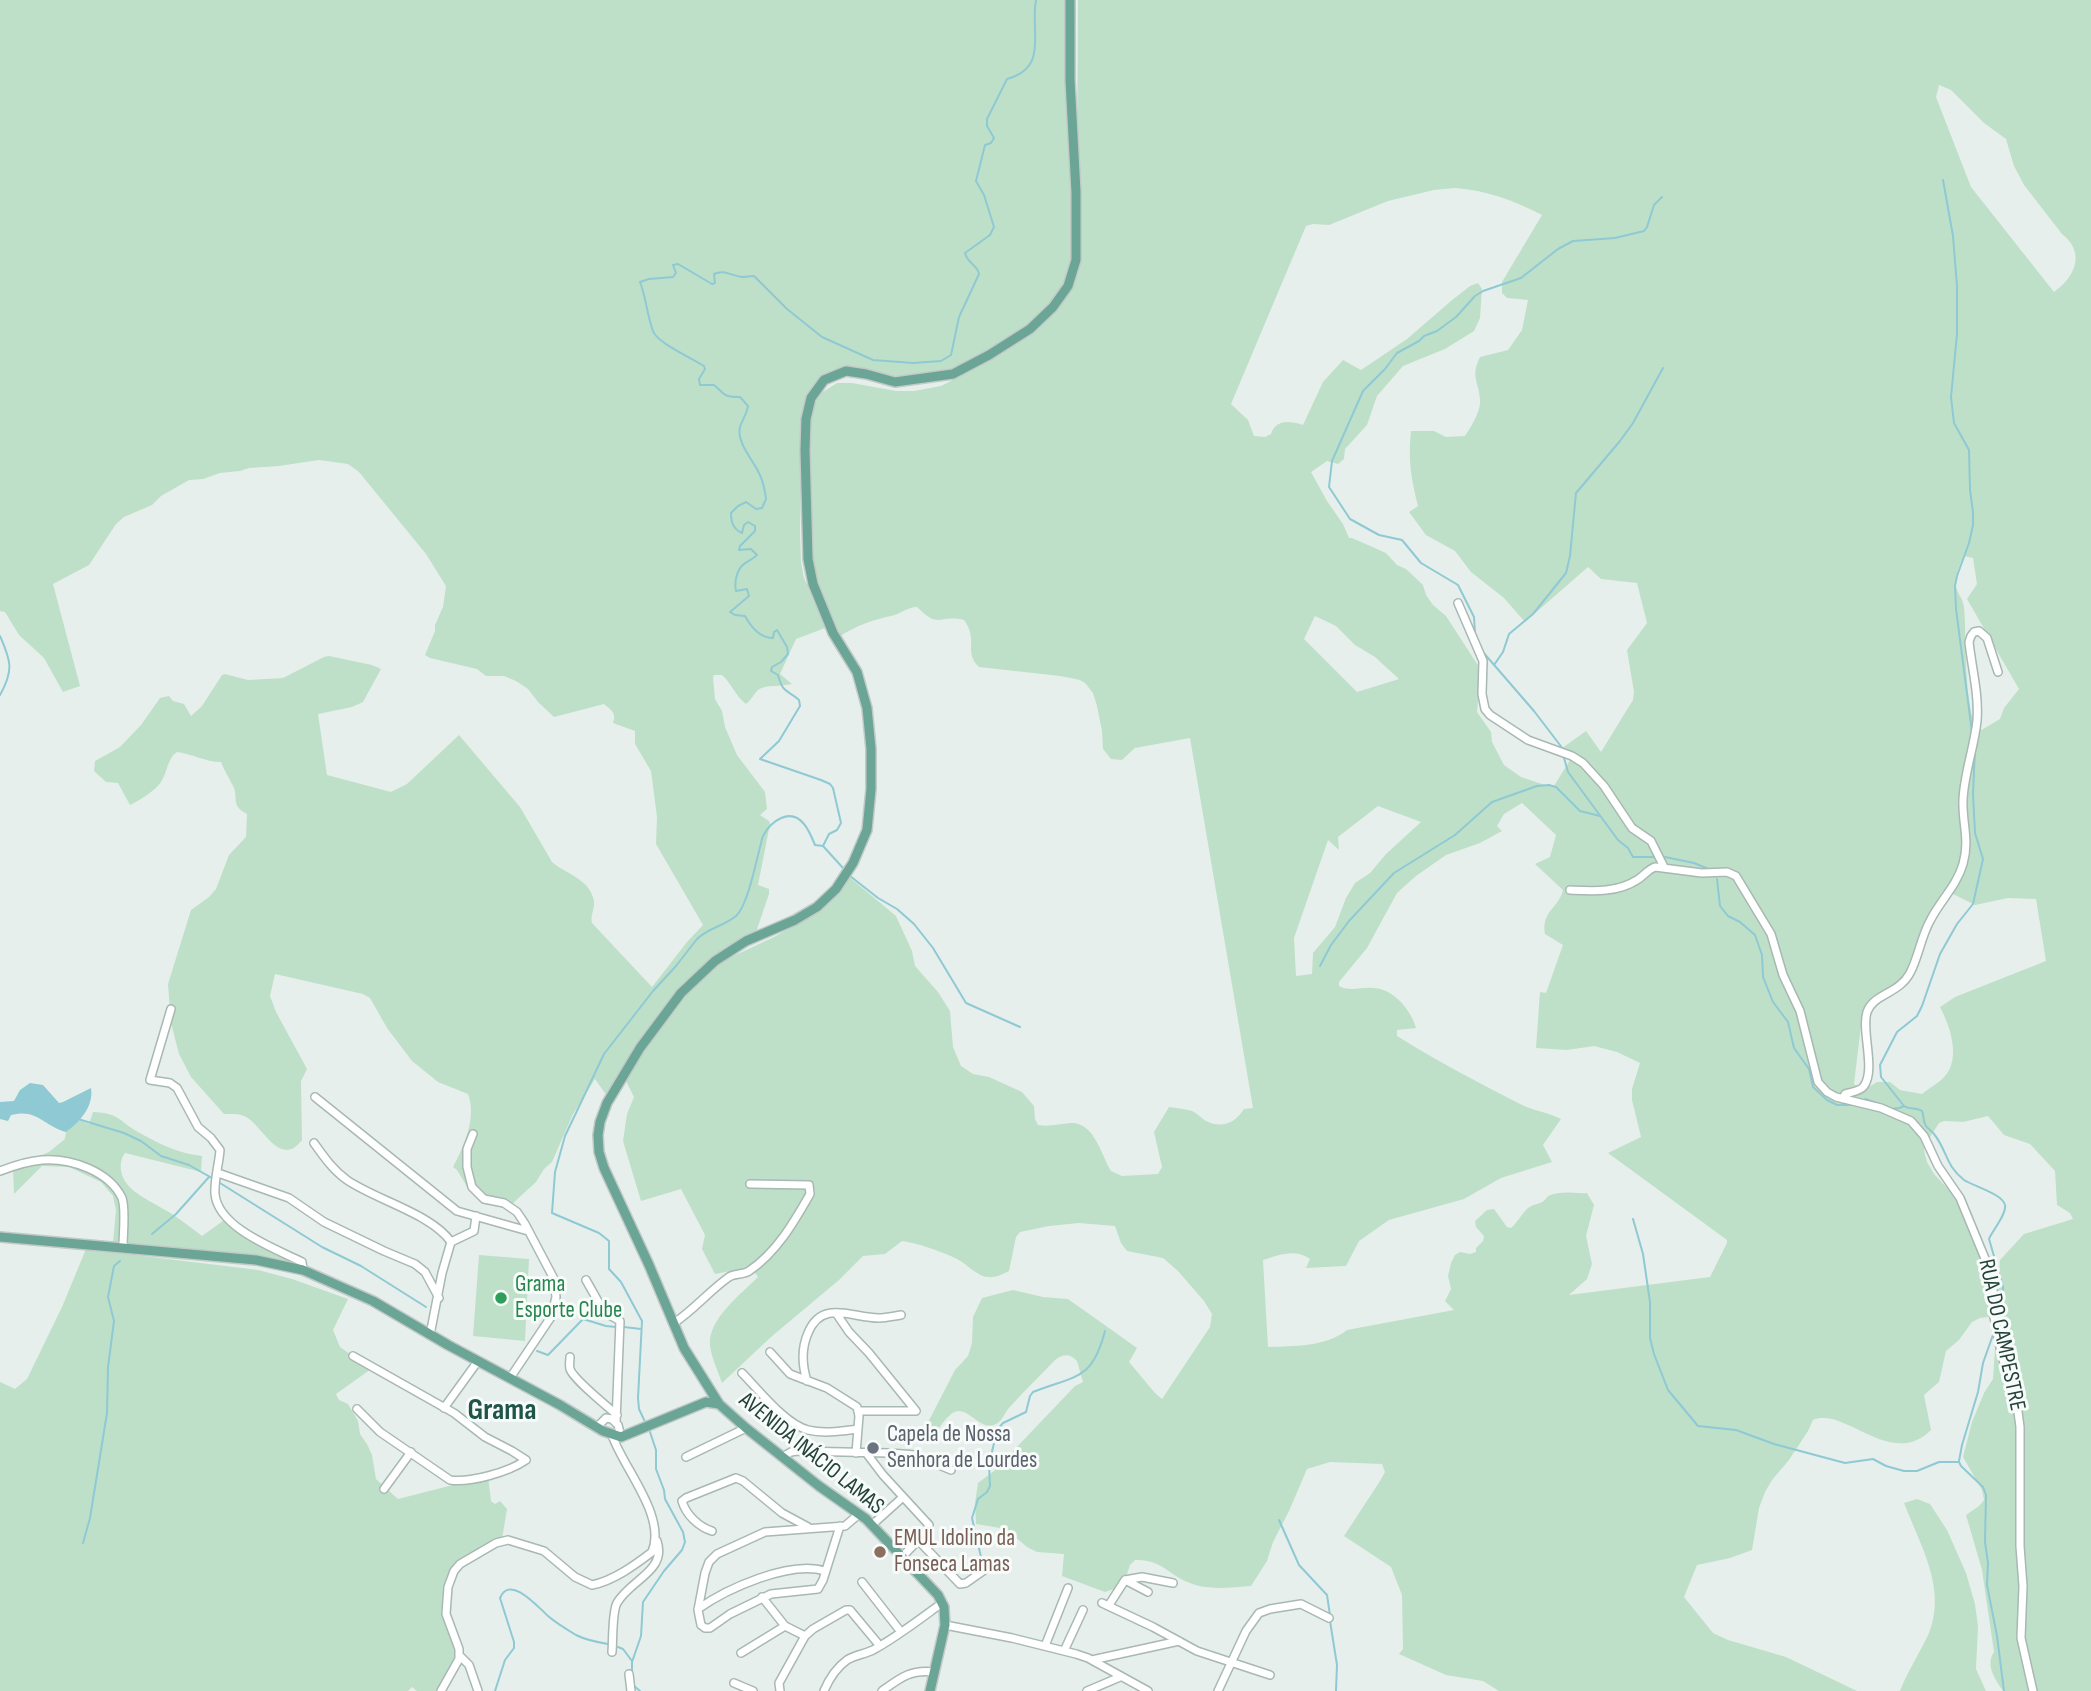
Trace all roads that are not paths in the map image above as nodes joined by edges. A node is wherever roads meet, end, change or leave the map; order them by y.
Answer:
1 (1070, 0) edge
2 (1458, 603) dead end
3 (1998, 672) dead end
4 (1664, 867) junction
5 (1570, 890) dead end
6 (171, 1009) dead end
7 (314, 1097) dead end
8 (1843, 1099) junction
9 (472, 1134) dead end
10 (314, 1143) dead end
11 (2, 1168) edge
12 (218, 1172) junction
13 (750, 1184) dead end
14 (476, 1216) junction
15 (528, 1231) junction
16 (0, 1237) edge
17 (451, 1242) junction
18 (123, 1247) junction
19 (303, 1270) junction
20 (586, 1280) dead end
21 (439, 1298) junction
22 (836, 1313) junction
23 (901, 1315) dead end
24 (674, 1323) junction
25 (430, 1335) junction
26 (770, 1352) dead end
27 (353, 1356) dead end
28 (570, 1357) dead end
29 (478, 1362) junction
30 (742, 1373) dead end
31 (510, 1378) junction
32 (807, 1381) junction
33 (719, 1404) junction
34 (444, 1408) junction
35 (357, 1409) dead end
36 (859, 1411) junction
37 (617, 1419) junction
38 (597, 1427) junction
39 (746, 1429) junction
40 (858, 1429) junction
41 (616, 1436) junction
42 (411, 1452) junction
43 (856, 1453) junction
44 (867, 1454) junction
45 (686, 1457) dead end
46 (782, 1457) junction
47 (951, 1470) dead end
48 (384, 1489) dead end
49 (903, 1497) junction
50 (859, 1514) junction
51 (872, 1525) junction
52 (840, 1526) junction
53 (809, 1528) junction
54 (712, 1531) dead end
55 (655, 1538) junction
56 (918, 1540) junction
57 (902, 1557) junction
58 (993, 1564) dead end
59 (825, 1571) junction
60 (1125, 1580) junction
61 (862, 1582) dead end
62 (1173, 1583) dead end
63 (1068, 1588) dead end
64 (1148, 1592) dead end
65 (762, 1597) junction
66 (942, 1602) junction
67 (1083, 1610) dead end
68 (698, 1613) junction
69 (1329, 1618) dead end
70 (785, 1626) junction
71 (945, 1626) junction
72 (901, 1632) junction
73 (805, 1636) junction
74 (1179, 1641) junction
75 (880, 1646) junction
76 (1045, 1646) junction
77 (1064, 1651) junction
78 (612, 1652) dead end
79 (741, 1653) dead end
80 (460, 1656) junction
81 (1091, 1660) junction
82 (1233, 1661) junction
83 (934, 1672) junction
84 (629, 1674) dead end
85 (1270, 1675) dead end
86 (1120, 1677) junction
87 (734, 1684) dead end
88 (441, 1691) edge
89 (478, 1691) edge
90 (632, 1691) edge
91 (753, 1691) edge
92 (780, 1691) edge
93 (824, 1691) edge
94 (882, 1691) edge
95 (930, 1691) edge
96 (1087, 1691) edge
97 (1148, 1691) edge
98 (1219, 1691) edge
99 (2033, 1691) edge

1 - 24 main road, AVENIDA INÁCIO LAMAS
2 - 4 street
3 - 8 street
4 - 5 street
4 - 8 street, RUA DO CAMPESTRE
6 - 12 street
7 - 14 street
8 - 99 street, RUA DO CAMPESTRE
9 - 15 street
10 - 17 street
11 - 18 street
12 - 19 street
12 - 21 street
13 - 24 street
14 - 15 street
14 - 17 street
15 - 31 street
16 - 18 main road
17 - 21 street
18 - 19 main road
19 - 25 main road
20 - 37 street
21 - 25 street
22 - 23 street
22 - 32 street
22 - 36 street
24 - 33 main road, AVENIDA INÁCIO LAMAS
25 - 29 main road
26 - 32 street
27 - 34 street
28 - 37 street
29 - 31 main road
29 - 34 street
30 - 40 street
31 - 38 main road
32 - 36 street
33 - 39 main road, AVENIDA INÁCIO LAMAS
33 - 41 main road
34 - 42 street
35 - 42 street
36 - 40 street
37 - 38 street
37 - 41 street
38 - 41 main road
39 - 45 street
39 - 46 main road, AVENIDA INÁCIO LAMAS
40 - 43 street
41 - 55 street
42 - 48 street
43 - 44 street
43 - 46 street
44 - 47 street
44 - 49 street
46 - 50 main road, AVENIDA INÁCIO LAMAS
49 - 51 street
49 - 56 street
50 - 51 main road, AVENIDA INÁCIO LAMAS
50 - 52 street
51 - 57 main road, AVENIDA INÁCIO LAMAS
52 - 53 street
52 - 59 street
53 - 54 street
53 - 68 street
55 - 78 street
55 - 80 street
56 - 57 street
56 - 58 street
57 - 66 main road, AVENIDA INÁCIO LAMAS
59 - 65 street
59 - 68 street
60 - 62 street
60 - 64 street
60 - 74 street
61 - 72 street
63 - 76 street
65 - 68 street
65 - 70 street
66 - 71 main road
66 - 72 street
67 - 77 street
69 - 82 street
70 - 73 street
70 - 79 street
71 - 76 street
71 - 83 main road
72 - 75 street
73 - 75 street
73 - 92 street
74 - 81 street
74 - 82 street
75 - 93 street
76 - 77 street
77 - 81 street
80 - 88 street
80 - 89 street
81 - 86 street
82 - 85 street
82 - 98 street
83 - 94 street
83 - 95 main road
84 - 90 street
86 - 96 street
86 - 97 street
87 - 91 street

